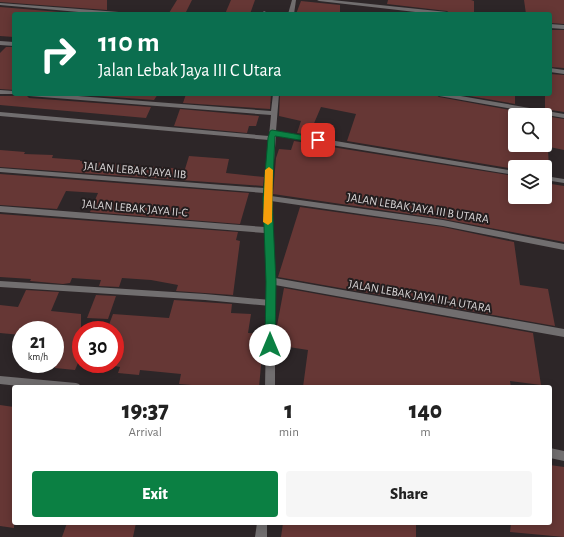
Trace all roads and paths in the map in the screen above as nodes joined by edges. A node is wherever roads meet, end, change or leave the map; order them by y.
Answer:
1 (294, 0) edge
2 (319, 0) edge
3 (0, 4) edge
4 (95, 12) edge
5 (291, 12) edge
6 (429, 12) edge
7 (552, 26) edge
8 (564, 27) edge
9 (0, 43) edge
10 (12, 44) edge
11 (552, 70) edge
12 (564, 72) edge
13 (0, 92) edge
14 (12, 93) edge
15 (55, 96) edge
16 (276, 96) edge
17 (450, 96) edge
18 (273, 113) junction
19 (0, 114) edge
20 (564, 116) edge
21 (272, 136) junction
22 (0, 170) edge
23 (508, 172) edge
24 (552, 179) edge
25 (564, 181) edge
26 (268, 194) junction
27 (0, 209) edge
28 (268, 230) junction
29 (564, 247) edge
30 (271, 282) junction
31 (0, 284) edge
32 (271, 303) junction
33 (564, 333) edge
34 (0, 380) edge
35 (54, 385) edge
36 (270, 385) edge
37 (552, 453) edge
38 (564, 456) edge
39 (262, 525) edge
40 (261, 537) edge

1 - 5 street
2 - 6 street
3 - 4 street
7 - 8 street
9 - 10 street
11 - 12 street
13 - 14 street
15 - 18 street
16 - 18 street
17 - 20 street
18 - 21 street
19 - 21 street
21 - 23 street
21 - 26 street
22 - 26 street, JALAN LEBAK JAYA IIB
24 - 25 street
26 - 28 street
26 - 29 street, JALAN LEBAK JAYA III B UTARA
27 - 28 street, JALAN LEBAK JAYA II-C
28 - 30 street
30 - 32 street
30 - 33 street, JALAN LEBAK JAYA III-A UTARA
31 - 32 lane
32 - 36 street
34 - 35 street
37 - 38 street
39 - 40 street

